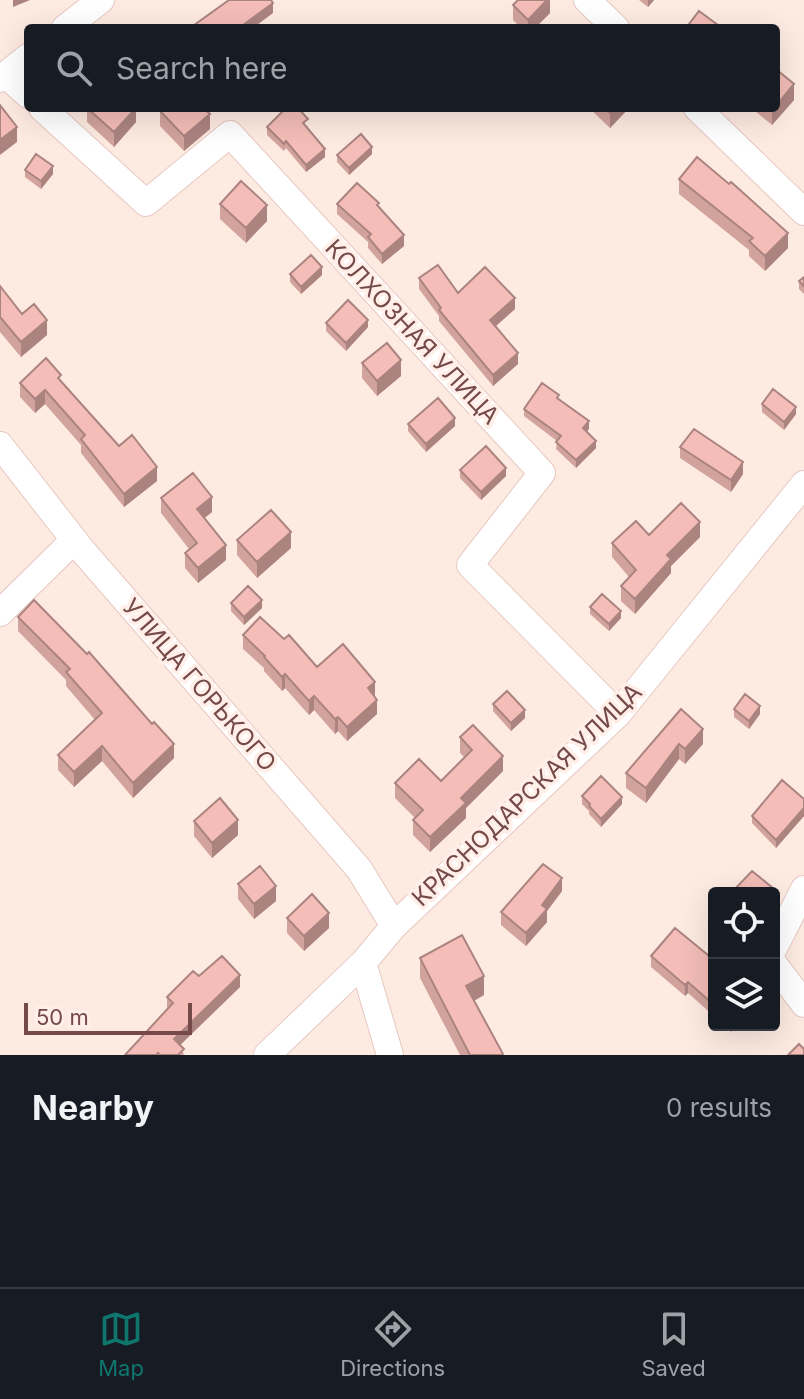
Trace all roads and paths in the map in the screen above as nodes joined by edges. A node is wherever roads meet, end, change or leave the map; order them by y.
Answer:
1 (101, 0) edge
2 (587, 0) edge
3 (70, 24) edge
4 (612, 24) edge
5 (24, 60) edge
6 (3, 77) edge
7 (24, 92) edge
8 (46, 112) edge
9 (701, 112) edge
10 (804, 212) edge
11 (0, 445) edge
12 (804, 484) edge
13 (74, 540) junction
14 (0, 613) edge
15 (618, 714) junction
16 (804, 889) edge
17 (394, 926) junction
18 (780, 936) edge
19 (363, 963) junction
20 (780, 972) edge
21 (804, 1004) edge
22 (267, 1055) edge
23 (390, 1055) edge

1 - 3 street
2 - 4 street
5 - 6 street
6 - 7 street
8 - 15 street, КОЛХОЗНАЯ УЛИЦА
9 - 10 street
11 - 13 street, УЛИЦА ГОРЬКОГО
12 - 15 street, КРАСНОДАРСКАЯ УЛИЦА
13 - 14 street
13 - 17 street, УЛИЦА ГОРЬКОГО
15 - 17 street, КРАСНОДАРСКАЯ УЛИЦА
16 - 18 street
17 - 19 street, КРАСНОДАРСКАЯ УЛИЦА
19 - 22 street, КРАСНОДАРСКАЯ УЛИЦА
19 - 23 street
20 - 21 street

